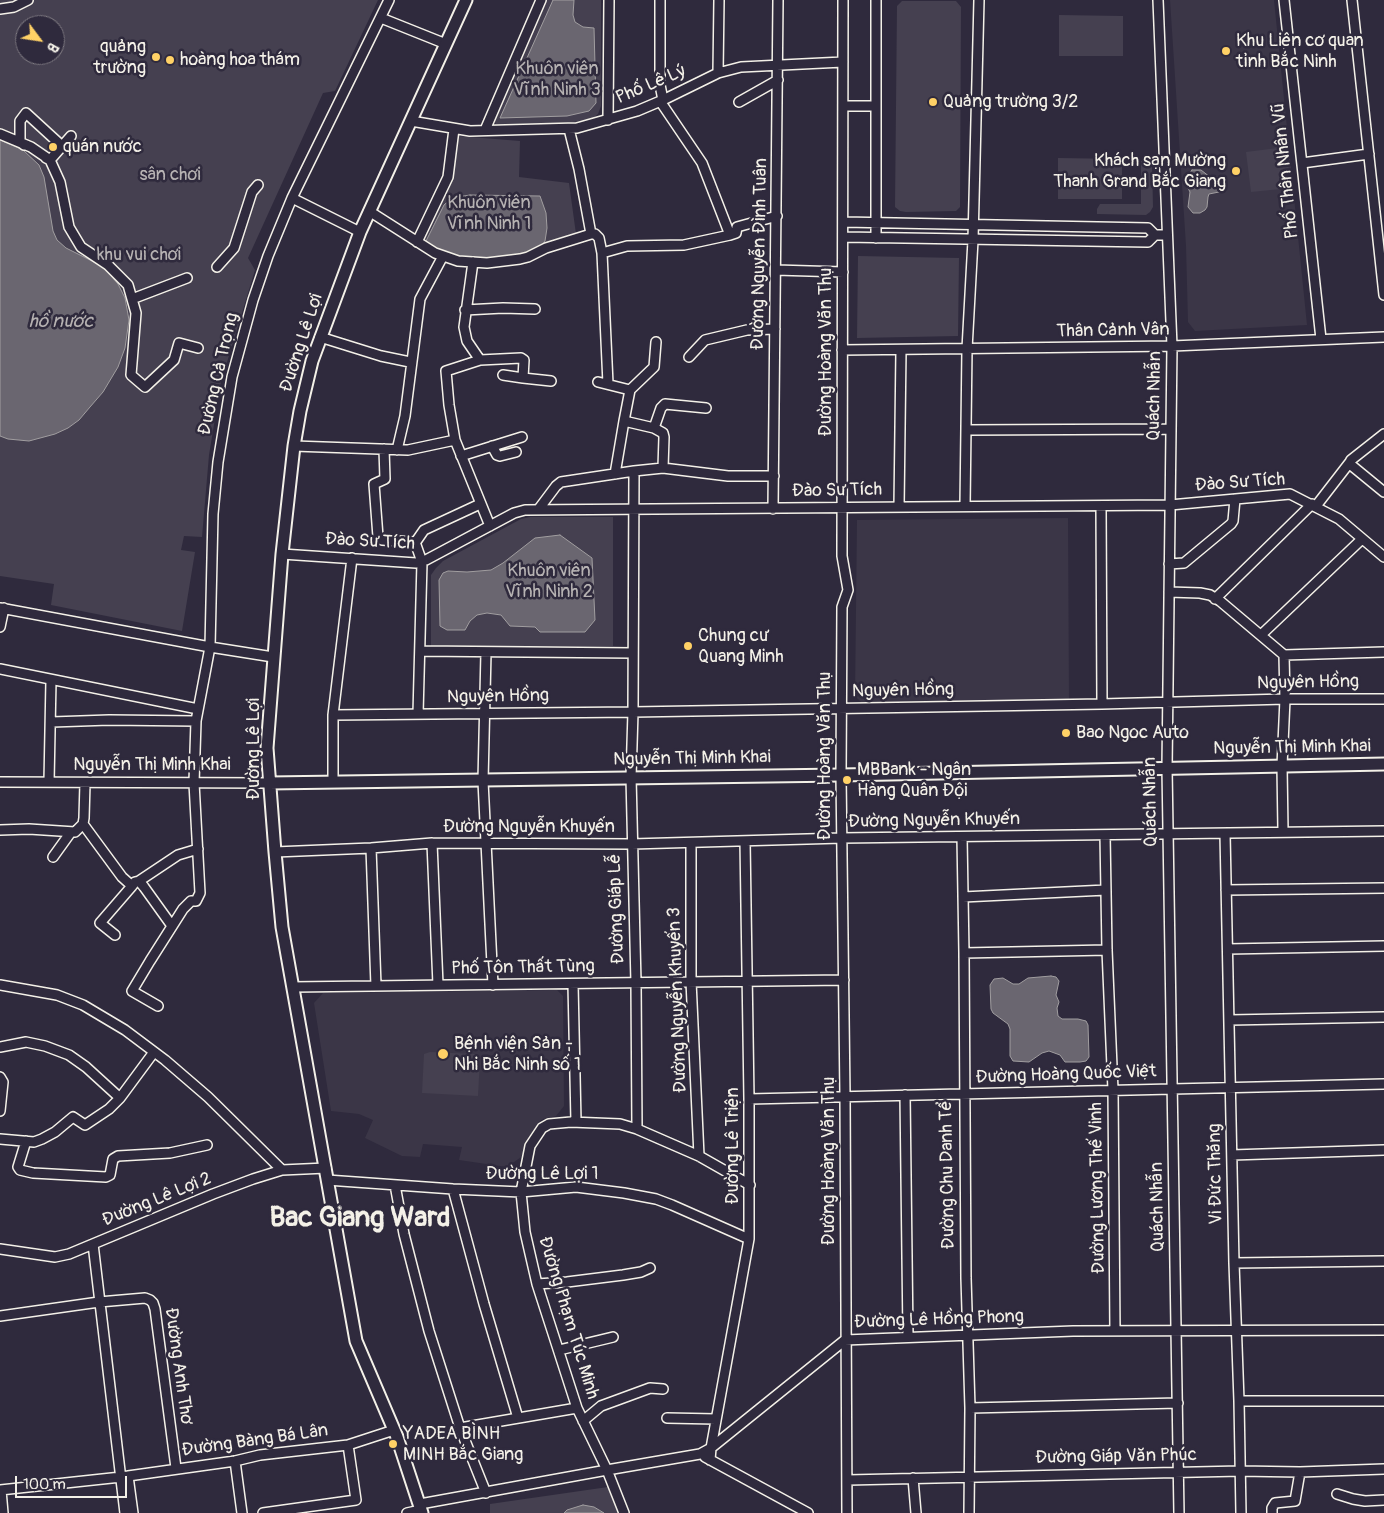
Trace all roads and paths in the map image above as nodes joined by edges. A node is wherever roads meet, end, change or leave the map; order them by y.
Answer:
1 (28, 0) edge
2 (388, 0) edge
3 (466, 0) edge
4 (541, 0) edge
5 (609, 0) edge
6 (660, 0) edge
7 (719, 0) edge
8 (778, 0) edge
9 (843, 0) edge
10 (876, 0) edge
11 (979, 0) edge
12 (1158, 0) edge
13 (1284, 0) edge
14 (1352, 0) edge
15 (0, 10) edge
16 (381, 18) junction
17 (446, 44) junction
18 (843, 62) junction
19 (778, 65) junction
20 (718, 73) junction
21 (778, 80) junction
22 (662, 101) junction
23 (739, 102) dead end
24 (843, 106) junction
25 (875, 106) junction
26 (608, 120) junction
27 (411, 122) junction
28 (454, 129) junction
29 (569, 129) junction
30 (485, 130) junction
31 (0, 134) edge
32 (71, 136) dead end
33 (20, 142) junction
34 (62, 146) junction
35 (1369, 154) junction
36 (50, 160) junction
37 (1302, 163) junction
38 (258, 185) dead end
39 (292, 198) junction
40 (369, 211) junction
41 (777, 216) junction
42 (876, 221) junction
43 (844, 222) junction
44 (973, 225) junction
45 (360, 232) junction
46 (591, 234) junction
47 (730, 235) junction
48 (1155, 235) junction
49 (1168, 235) junction
50 (844, 237) junction
51 (876, 238) junction
52 (973, 240) junction
53 (417, 242) junction
54 (602, 253) junction
55 (443, 256) junction
56 (473, 262) junction
57 (217, 267) dead end
58 (776, 270) junction
59 (843, 272) junction
60 (187, 278) dead end
61 (1384, 295) edge
62 (132, 299) junction
63 (535, 309) dead end
64 (465, 310) junction
65 (775, 329) junction
66 (320, 337) junction
67 (1384, 337) edge
68 (1321, 340) junction
69 (656, 342) dead end
70 (1172, 346) junction
71 (198, 348) dead end
72 (967, 349) junction
73 (842, 350) junction
74 (901, 350) junction
75 (688, 357) dead end
76 (480, 360) junction
77 (410, 362) junction
78 (504, 375) dead end
79 (523, 378) junction
80 (551, 381) dead end
81 (598, 382) dead end
82 (608, 384) junction
83 (630, 390) junction
84 (706, 408) dead end
85 (624, 421) junction
86 (654, 428) junction
87 (1171, 429) junction
88 (967, 430) junction
89 (1384, 434) edge
90 (522, 437) dead end
91 (455, 440) junction
92 (294, 446) junction
93 (492, 446) junction
94 (384, 449) junction
95 (397, 450) junction
96 (516, 452) dead end
97 (461, 456) junction
98 (1350, 462) junction
99 (663, 468) junction
100 (634, 472) junction
101 (615, 474) junction
102 (774, 476) junction
103 (1384, 492) edge
104 (1235, 499) junction
105 (480, 504) junction
106 (1170, 505) junction
107 (1314, 505) junction
108 (965, 506) junction
109 (1101, 506) junction
110 (841, 507) junction
111 (899, 507) junction
112 (633, 509) junction
113 (773, 509) junction
114 (538, 510) junction
115 (490, 526) junction
116 (1362, 539) junction
117 (415, 543) junction
118 (282, 554) junction
119 (1384, 557) edge
120 (352, 558) junction
121 (422, 562) junction
122 (1169, 564) junction
123 (1169, 592) junction
124 (1215, 599) junction
125 (2, 608) edge
126 (0, 626) edge
127 (1261, 635) junction
128 (210, 648) junction
129 (420, 651) junction
130 (486, 652) junction
131 (1384, 652) edge
132 (633, 653) junction
133 (1284, 655) junction
134 (273, 657) junction
135 (0, 669) edge
136 (52, 680) junction
137 (1286, 699) junction
138 (1384, 699) edge
139 (1166, 703) junction
140 (1102, 704) junction
141 (841, 708) junction
142 (198, 710) junction
143 (633, 712) junction
144 (484, 713) junction
145 (418, 714) junction
146 (333, 715) junction
147 (196, 721) junction
148 (52, 722) junction
149 (1384, 764) edge
150 (1282, 766) junction
151 (1166, 768) junction
152 (841, 775) junction
153 (631, 777) junction
154 (483, 781) junction
155 (0, 782) edge
156 (50, 782) junction
157 (333, 782) junction
158 (84, 783) junction
159 (194, 783) junction
160 (269, 783) junction
161 (83, 824) junction
162 (0, 830) edge
163 (1282, 831) junction
164 (1384, 831) edge
165 (71, 832) junction
166 (1167, 833) junction
167 (1225, 834) junction
168 (1105, 835) junction
169 (962, 837) junction
170 (842, 838) junction
171 (745, 841) junction
172 (432, 843) junction
173 (485, 843) junction
174 (691, 843) junction
175 (632, 844) junction
176 (371, 848) junction
177 (198, 849) junction
178 (275, 852) junction
179 (53, 857) dead end
180 (135, 883) junction
181 (1384, 888) edge
182 (1106, 890) junction
183 (1226, 890) junction
184 (963, 897) junction
185 (172, 926) junction
186 (115, 935) dead end
187 (1384, 946) edge
188 (1228, 949) junction
189 (1107, 950) junction
190 (964, 953) junction
191 (844, 980) junction
192 (692, 981) junction
193 (746, 981) junction
194 (636, 982) junction
195 (573, 984) junction
196 (0, 985) edge
197 (438, 985) junction
198 (493, 985) junction
199 (376, 986) junction
200 (293, 987) junction
201 (158, 1006) dead end
202 (1384, 1016) edge
203 (1230, 1020) junction
204 (0, 1047) edge
205 (154, 1052) junction
206 (0, 1077) edge
207 (1384, 1084) edge
208 (1230, 1086) junction
209 (1172, 1088) junction
210 (1113, 1090) junction
211 (964, 1094) junction
212 (905, 1095) junction
213 (845, 1096) junction
214 (120, 1098) junction
215 (750, 1099) junction
216 (0, 1106) edge
217 (0, 1111) edge
218 (576, 1122) junction
219 (637, 1129) junction
220 (0, 1139) edge
221 (26, 1141) junction
222 (207, 1144) dead end
223 (1384, 1150) edge
224 (1232, 1155) junction
225 (699, 1156) junction
226 (282, 1170) junction
227 (326, 1174) junction
228 (395, 1185) junction
229 (750, 1185) junction
230 (453, 1189) junction
231 (521, 1192) junction
232 (749, 1239) junction
233 (93, 1244) junction
234 (0, 1250) edge
235 (1384, 1261) edge
236 (1234, 1263) junction
237 (650, 1268) dead end
238 (537, 1284) junction
239 (99, 1302) junction
240 (0, 1316) edge
241 (1384, 1330) edge
242 (1115, 1331) junction
243 (1177, 1331) junction
244 (1236, 1331) junction
245 (967, 1335) junction
246 (612, 1337) dead end
247 (908, 1338) junction
248 (845, 1340) junction
249 (559, 1350) junction
250 (663, 1389) dead end
251 (1384, 1401) edge
252 (1240, 1402) junction
253 (1178, 1403) junction
254 (577, 1408) junction
255 (970, 1408) junction
256 (518, 1418) junction
257 (667, 1418) dead end
258 (716, 1419) junction
259 (583, 1421) junction
260 (460, 1428) junction
261 (394, 1430) junction
262 (348, 1445) junction
263 (711, 1448) junction
264 (700, 1454) junction
265 (710, 1460) junction
266 (235, 1461) junction
267 (176, 1468) junction
268 (607, 1470) junction
269 (1384, 1470) edge
270 (1240, 1471) junction
271 (1179, 1472) junction
272 (1300, 1472) junction
273 (124, 1477) junction
274 (969, 1477) junction
275 (913, 1478) junction
276 (848, 1480) junction
277 (0, 1490) edge
278 (486, 1493) junction
279 (1337, 1494) dead end
280 (1384, 1500) edge
281 (421, 1509) edge
282 (3, 1513) edge
283 (125, 1513) edge
284 (133, 1513) edge
285 (242, 1513) edge
286 (263, 1513) edge
287 (408, 1513) edge
288 (624, 1513) edge
289 (808, 1513) edge
290 (847, 1513) edge
291 (916, 1513) edge
292 (969, 1513) edge
293 (1179, 1513) edge
294 (1241, 1513) edge
295 (1272, 1513) edge

1 - 15 street
2 - 16 street, Đường Cả Trọng
3 - 17 main road, Đường Lê Lợi
4 - 30 street
5 - 26 street
6 - 22 street
7 - 20 street
8 - 19 street, Đường Nguyễn Đình Tuân
9 - 18 street, Đường Hoàng Văn Thụ
10 - 25 street
11 - 44 street
12 - 49 street, Quách Nhẫn
13 - 37 street, Phố Thân Nhân Vũ
14 - 35 street
16 - 17 street
16 - 39 street, Đường Cả Trọng
17 - 27 main road, Đường Lê Lợi
18 - 19 street, Phố Lê Lý
18 - 24 street, Đường Hoàng Văn Thụ
19 - 20 street, Phố Lê Lý
19 - 21 street, Đường Nguyễn Đình Tuân
20 - 22 street, Phố Lê Lý
21 - 23 street
21 - 41 street, Đường Nguyễn Đình Tuân
22 - 26 street, Phố Lê Lý
22 - 47 street
24 - 25 street
24 - 43 street, Đường Hoàng Văn Thụ
25 - 42 street
26 - 29 street, Phố Lê Lý
27 - 28 street, Phố Lê Lý
27 - 40 main road, Đường Lê Lợi
28 - 30 street, Phố Lê Lý
28 - 53 street
29 - 30 street, Phố Lê Lý
29 - 46 street
31 - 33 street
32 - 34 street
33 - 34 street
33 - 36 street
34 - 36 street
35 - 37 street
35 - 61 street
36 - 62 street
37 - 68 street, Phố Thân Nhân Vũ
38 - 57 street
39 - 45 street
39 - 128 street, Đường Cả Trọng
40 - 45 main road, Đường Lê Lợi
40 - 53 street
41 - 47 street
41 - 58 street, Đường Nguyễn Đình Tuân
42 - 43 street
42 - 44 street
42 - 51 street
43 - 50 street, Đường Hoàng Văn Thụ
44 - 48 street
44 - 52 street
45 - 66 main road, Đường Lê Lợi
46 - 54 street
46 - 56 street
47 - 54 street
48 - 49 street
48 - 52 street
49 - 70 street, Quách Nhẫn
50 - 51 street
50 - 59 street, Đường Hoàng Văn Thụ
51 - 52 street
52 - 72 street
53 - 55 street
54 - 82 street
55 - 56 street
55 - 77 street
56 - 64 street
58 - 59 street
58 - 65 street, Đường Nguyễn Đình Tuân
59 - 73 street, Đường Hoàng Văn Thụ
60 - 62 street
62 - 71 street
63 - 64 street
64 - 76 street
65 - 75 street
65 - 102 street, Đường Nguyễn Đình Tuân
66 - 77 street
66 - 92 main road, Đường Lê Lợi
67 - 68 street, Thân Cảnh Vân
68 - 70 street, Thân Cảnh Vân
69 - 83 street
70 - 72 street, Thân Cảnh Vân
70 - 87 street, Quách Nhẫn
72 - 74 street, Thân Cảnh Vân
72 - 88 street
73 - 74 street, Thân Cảnh Vân
73 - 110 street, Đường Hoàng Văn Thụ
74 - 111 street
76 - 79 street
76 - 91 street
77 - 95 street
78 - 79 street
79 - 80 street
81 - 82 street
82 - 83 street
83 - 85 street
84 - 86 street
85 - 86 street
85 - 101 street
86 - 99 street
87 - 88 street
87 - 106 street, Quách Nhẫn
88 - 108 street
89 - 98 street
90 - 93 street
91 - 95 street
91 - 97 street
92 - 94 street
92 - 118 main road, Đường Lê Lợi
93 - 96 street
93 - 97 street
94 - 95 street
94 - 117 street
97 - 105 street
98 - 103 street
98 - 107 street
99 - 100 street
99 - 102 street
100 - 101 street
100 - 112 street, Đường Giáp Lễ
101 - 114 street
102 - 113 street, Đường Nguyễn Đình Tuân
104 - 106 street, Đào Sư Tích
104 - 107 street, Đào Sư Tích
104 - 122 street
105 - 115 street
105 - 117 street
106 - 109 street, Đào Sư Tích
106 - 122 street, Quách Nhẫn
107 - 116 street, Đào Sư Tích
107 - 124 street
108 - 109 street, Đào Sư Tích
108 - 111 street, Đào Sư Tích
109 - 140 street
110 - 111 street, Đào Sư Tích
110 - 113 street, Đào Sư Tích
110 - 141 street, Đường Hoàng Văn Thụ
112 - 113 street, Đào Sư Tích
112 - 114 street, Đào Sư Tích
112 - 132 street, Đường Giáp Lễ
114 - 115 street, Đào Sư Tích
115 - 121 street, Đào Sư Tích
116 - 119 street, Đào Sư Tích
116 - 127 street
117 - 121 street
118 - 120 street, Đào Sư Tích
118 - 134 main road, Đường Lê Lợi
120 - 121 street, Đào Sư Tích
120 - 146 street
121 - 129 street
122 - 123 street, Quách Nhẫn
123 - 124 street
123 - 139 street, Quách Nhẫn
124 - 127 street
125 - 126 street
125 - 128 street
127 - 133 street
128 - 134 street
128 - 142 street, Đường Cả Trọng
129 - 130 street
129 - 145 street
130 - 132 street
130 - 144 street
131 - 133 street
132 - 143 street, Đường Giáp Lễ
133 - 137 street
134 - 160 main road, Đường Lê Lợi
135 - 136 street
136 - 142 street
136 - 148 street
137 - 138 street, Nguyên Hồng
137 - 139 street, Nguyên Hồng
137 - 150 street
139 - 140 street, Nguyên Hồng
139 - 151 street, Quách Nhẫn
140 - 141 street, Nguyên Hồng
141 - 143 street, Nguyên Hồng
141 - 152 street, Đường Hoàng Văn Thụ
142 - 147 street, Đường Cả Trọng
143 - 144 street, Nguyên Hồng
143 - 153 street, Đường Giáp Lễ
144 - 145 street, Nguyên Hồng
144 - 154 street
145 - 146 street, Nguyên Hồng
146 - 157 street
147 - 148 street
147 - 159 street, Đường Cả Trọng
148 - 156 street
149 - 150 main road, Nguyễn Thị Minh Khai
150 - 151 main road, Nguyễn Thị Minh Khai
150 - 163 street
151 - 152 main road, Nguyễn Thị Minh Khai
151 - 166 street, Quách Nhẫn
152 - 153 main road, Nguyễn Thị Minh Khai
152 - 170 street, Đường Hoàng Văn Thụ
153 - 154 main road, Nguyễn Thị Minh Khai
153 - 175 street, Đường Giáp Lễ
154 - 157 main road, Nguyễn Thị Minh Khai
154 - 173 street
155 - 156 street, Nguyễn Thị Minh Khai
156 - 158 street, Nguyễn Thị Minh Khai
157 - 160 main road, Nguyễn Thị Minh Khai
158 - 159 street, Nguyễn Thị Minh Khai
158 - 161 street
159 - 160 street, Nguyễn Thị Minh Khai
159 - 177 street, Đường Cả Trọng
160 - 178 main road, Đường Lê Lợi
161 - 165 street
161 - 180 street
162 - 165 street
163 - 164 street, Đường Nguyễn Khuyến
163 - 167 street, Đường Nguyễn Khuyến
165 - 179 street
166 - 167 street, Đường Nguyễn Khuyến
166 - 168 street, Đường Nguyễn Khuyến
166 - 209 street, Quách Nhẫn
167 - 183 street, Vi Đức Thăng
168 - 169 street, Đường Nguyễn Khuyến
168 - 182 street, Đường Lương Thế Vinh
169 - 170 street, Đường Nguyễn Khuyến
169 - 184 street, Đường Chu Danh Tể
170 - 171 street, Đường Nguyễn Khuyến
170 - 191 street, Đường Hoàng Văn Thụ
171 - 174 street, Đường Nguyễn Khuyến
171 - 193 street, Đường Lê Triện
172 - 173 street, Đường Nguyễn Khuyến
172 - 176 street, Đường Nguyễn Khuyến
172 - 197 street
173 - 175 street, Đường Nguyễn Khuyến
173 - 198 street
174 - 175 street, Đường Nguyễn Khuyến
174 - 192 street, Đường Nguyễn Khuyến 3
175 - 194 street, Đường Giáp Lễ
176 - 178 street, Đường Nguyễn Khuyến
176 - 199 street
177 - 180 street
177 - 185 street, Đường Cả Trọng
178 - 200 main road, Đường Lê Lợi
180 - 185 street
180 - 186 street
181 - 183 street
182 - 184 street
182 - 189 street, Đường Lương Thế Vinh
183 - 188 street, Vi Đức Thăng
184 - 190 street, Đường Chu Danh Tể
185 - 201 street
187 - 188 street
188 - 203 street, Vi Đức Thăng
189 - 190 street
189 - 210 street, Đường Lương Thế Vinh
190 - 211 street, Đường Chu Danh Tể
191 - 193 street, Phố Tôn Thất Tùng
191 - 213 street, Đường Hoàng Văn Thụ
192 - 193 street, Phố Tôn Thất Tùng
192 - 194 street, Phố Tôn Thất Tùng
192 - 225 street, Đường Nguyễn Khuyến 3
193 - 215 street, Đường Lê Triện
194 - 195 street, Phố Tôn Thất Tùng
194 - 219 street, Đường Giáp Lễ
195 - 198 street, Phố Tôn Thất Tùng
195 - 218 street
196 - 205 street
197 - 198 street, Phố Tôn Thất Tùng
197 - 199 street, Phố Tôn Thất Tùng
199 - 200 street, Phố Tôn Thất Tùng
200 - 227 main road, Đường Lê Lợi
202 - 203 street
203 - 208 street, Vi Đức Thăng
204 - 214 street
205 - 214 street
205 - 226 street
206 - 216 street
207 - 208 street, Đường Hoàng Quốc Việt
208 - 209 street, Đường Hoàng Quốc Việt
208 - 224 street, Vi Đức Thăng
209 - 210 street, Đường Hoàng Quốc Việt
209 - 243 street, Quách Nhẫn
210 - 211 street, Đường Hoàng Quốc Việt
210 - 242 street, Đường Lương Thế Vinh
211 - 212 street, Đường Hoàng Quốc Việt
211 - 245 street, Đường Chu Danh Tể
212 - 213 street, Đường Hoàng Quốc Việt
212 - 247 street
213 - 215 street, Đường Hoàng Quốc Việt
213 - 248 street, Đường Hoàng Văn Thụ
214 - 221 street
215 - 229 street, Đường Lê Triện
216 - 217 street
218 - 219 street, Đường Phạm Túc Minh
218 - 231 street, Đường Phạm Túc Minh
219 - 225 street, Đường Phạm Túc Minh
220 - 221 street
221 - 222 street
223 - 224 street
224 - 236 street, Vi Đức Thăng
225 - 229 street, Đường Phạm Túc Minh
226 - 227 street, Đường Lê Lợi 2
226 - 233 street, Đường Lê Lợi 2
227 - 228 street, Đường Lê Lợi 1
227 - 261 main road, Đường Lê Lợi
228 - 230 street, Đường Lê Lợi 1
228 - 260 street
229 - 232 street, Đường Lê Triện
230 - 231 street, Đường Lê Lợi 1
230 - 256 street
231 - 232 street, Đường Lê Lợi 1
231 - 238 street, Đường Phạm Túc Minh
232 - 258 street, Đường Lê Triện
233 - 234 street, Đường Lê Lợi 2
233 - 239 street
235 - 236 street
236 - 244 street, Vi Đức Thăng
237 - 238 street
238 - 249 street, Đường Phạm Túc Minh
239 - 240 street, Đường Anh Thơ
239 - 267 street, Đường Anh Thơ
239 - 273 street
241 - 244 street, Đường Lê Hồng Phong
242 - 243 street, Đường Lê Hồng Phong
242 - 245 street, Đường Lê Hồng Phong
243 - 244 street, Đường Lê Hồng Phong
243 - 253 street, Quách Nhẫn
244 - 252 street, Vi Đức Thăng
245 - 247 street, Đường Lê Hồng Phong
245 - 255 street, Đường Chu Danh Tể
246 - 249 street
247 - 248 street, Đường Lê Hồng Phong
248 - 263 street, Đường Lê Hồng Phong
248 - 276 street, Đường Hoàng Văn Thụ
249 - 254 street, Đường Phạm Túc Minh
250 - 259 street
251 - 252 street
252 - 270 street, Vi Đức Thăng
253 - 255 street
253 - 271 street, Quách Nhẫn
254 - 256 street
254 - 259 street, Đường Phạm Túc Minh
255 - 274 street, Đường Chu Danh Tể
256 - 260 street
257 - 258 street
258 - 263 street, Đường Lê Triện
259 - 268 street, Đường Phạm Túc Minh
260 - 278 street
261 - 262 street, Đường Bàng Bá Lân
261 - 281 main road, Đường Lê Lợi
262 - 266 street, Đường Bàng Bá Lân
262 - 286 street
263 - 264 street, Đường Lê Hồng Phong
263 - 265 street, Đường Lê Triện
264 - 265 street
264 - 268 street, Đường Lê Hồng Phong
265 - 289 street
266 - 267 street, Đường Bàng Bá Lân
266 - 285 street
267 - 273 street, Đường Bàng Bá Lân
268 - 278 street, Đường Lê Hồng Phong
268 - 288 street, Đường Phạm Túc Minh
269 - 272 street, Đường Giáp Văn Phúc
270 - 271 street, Đường Giáp Văn Phúc
270 - 272 street, Đường Giáp Văn Phúc
270 - 294 street, Vi Đức Thăng
271 - 274 street, Đường Giáp Văn Phúc
271 - 293 street, Quách Nhẫn
272 - 295 street
273 - 277 street, Đường Bàng Bá Lân
273 - 283 street
273 - 284 street
274 - 275 street, Đường Giáp Văn Phúc
274 - 292 street, Đường Chu Danh Tể
275 - 276 street, Đường Giáp Văn Phúc
275 - 291 street
276 - 290 street, Đường Hoàng Văn Thụ
277 - 282 street
278 - 281 street, Đường Lê Hồng Phong
279 - 280 street
281 - 287 street, Đường Lê Hồng Phong

